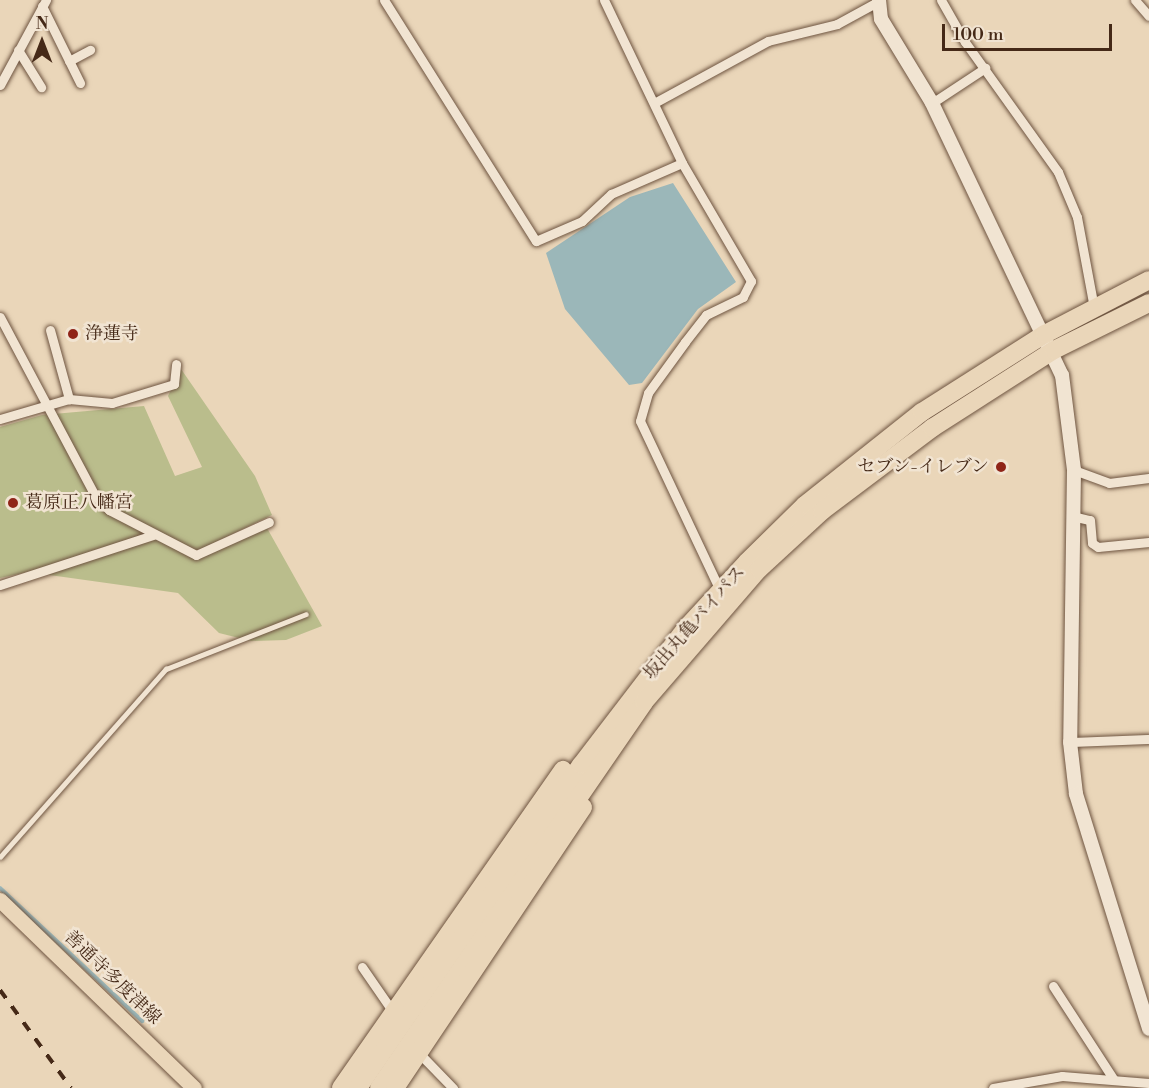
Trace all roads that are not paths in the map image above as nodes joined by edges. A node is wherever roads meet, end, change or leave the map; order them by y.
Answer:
1 (384, 0) edge
2 (604, 0) edge
3 (941, 0) edge
4 (1135, 0) edge
5 (879, 1) edge
6 (44, 3) edge
7 (1149, 16) edge
8 (18, 50) junction
9 (90, 50) dead end
10 (69, 60) junction
11 (985, 68) junction
12 (1, 79) edge
13 (80, 83) dead end
14 (41, 87) dead end
15 (656, 102) junction
16 (932, 104) junction
17 (682, 163) junction
18 (1149, 280) edge
19 (1149, 303) edge
20 (1094, 308) junction
21 (0, 317) edge
22 (50, 330) dead end
23 (1050, 342) junction
24 (176, 364) dead end
25 (69, 399) junction
26 (47, 405) junction
27 (0, 419) edge
28 (1074, 470) junction
29 (1149, 478) edge
30 (1072, 516) junction
31 (269, 522) dead end
32 (153, 535) junction
33 (1149, 542) edge
34 (0, 585) edge
35 (720, 590) junction
36 (306, 614) dead end
37 (687, 627) junction
38 (659, 683) junction
39 (1149, 739) edge
40 (1070, 742) junction
41 (0, 857) edge
42 (0, 900) edge
43 (362, 967) dead end
44 (1053, 986) dead end
45 (393, 1012) junction
46 (1149, 1029) edge
47 (417, 1051) junction
48 (1114, 1080) junction
49 (1149, 1083) edge
50 (194, 1088) edge
51 (341, 1088) edge
52 (358, 1088) edge
53 (379, 1088) edge
54 (395, 1088) edge
55 (453, 1088) edge
56 (993, 1088) edge

1 - 17 street
2 - 15 street
3 - 11 street
4 - 7 street
5 - 15 street
5 - 16 street
6 - 8 street
6 - 10 street
8 - 12 street
8 - 14 street
9 - 10 street
10 - 13 street
11 - 16 street
11 - 20 street
15 - 17 street
16 - 23 street
17 - 35 street
18 - 20 highway, 坂出丸亀バイパス
19 - 23 highway, 坂出丸亀バイパス
20 - 23 highway, 坂出丸亀バイパス
21 - 26 street
22 - 25 street
23 - 28 street
23 - 35 highway, 坂出丸亀バイパス
23 - 38 highway, 坂出丸亀バイパス
24 - 25 street
25 - 26 street
26 - 27 street
26 - 32 street
28 - 29 street
28 - 30 street
30 - 33 street
30 - 40 street
31 - 32 street
32 - 34 street
35 - 37 highway, 坂出丸亀バイパス
36 - 41 lane
37 - 45 highway
37 - 52 highway, 坂出丸亀バイパス
38 - 47 highway
38 - 53 highway, 坂出丸亀バイパス
39 - 40 street
40 - 46 street
42 - 50 main road, 善通寺多度津線
43 - 45 street
44 - 48 street
45 - 51 highway
47 - 54 highway
47 - 55 street
48 - 49 street
48 - 56 street

